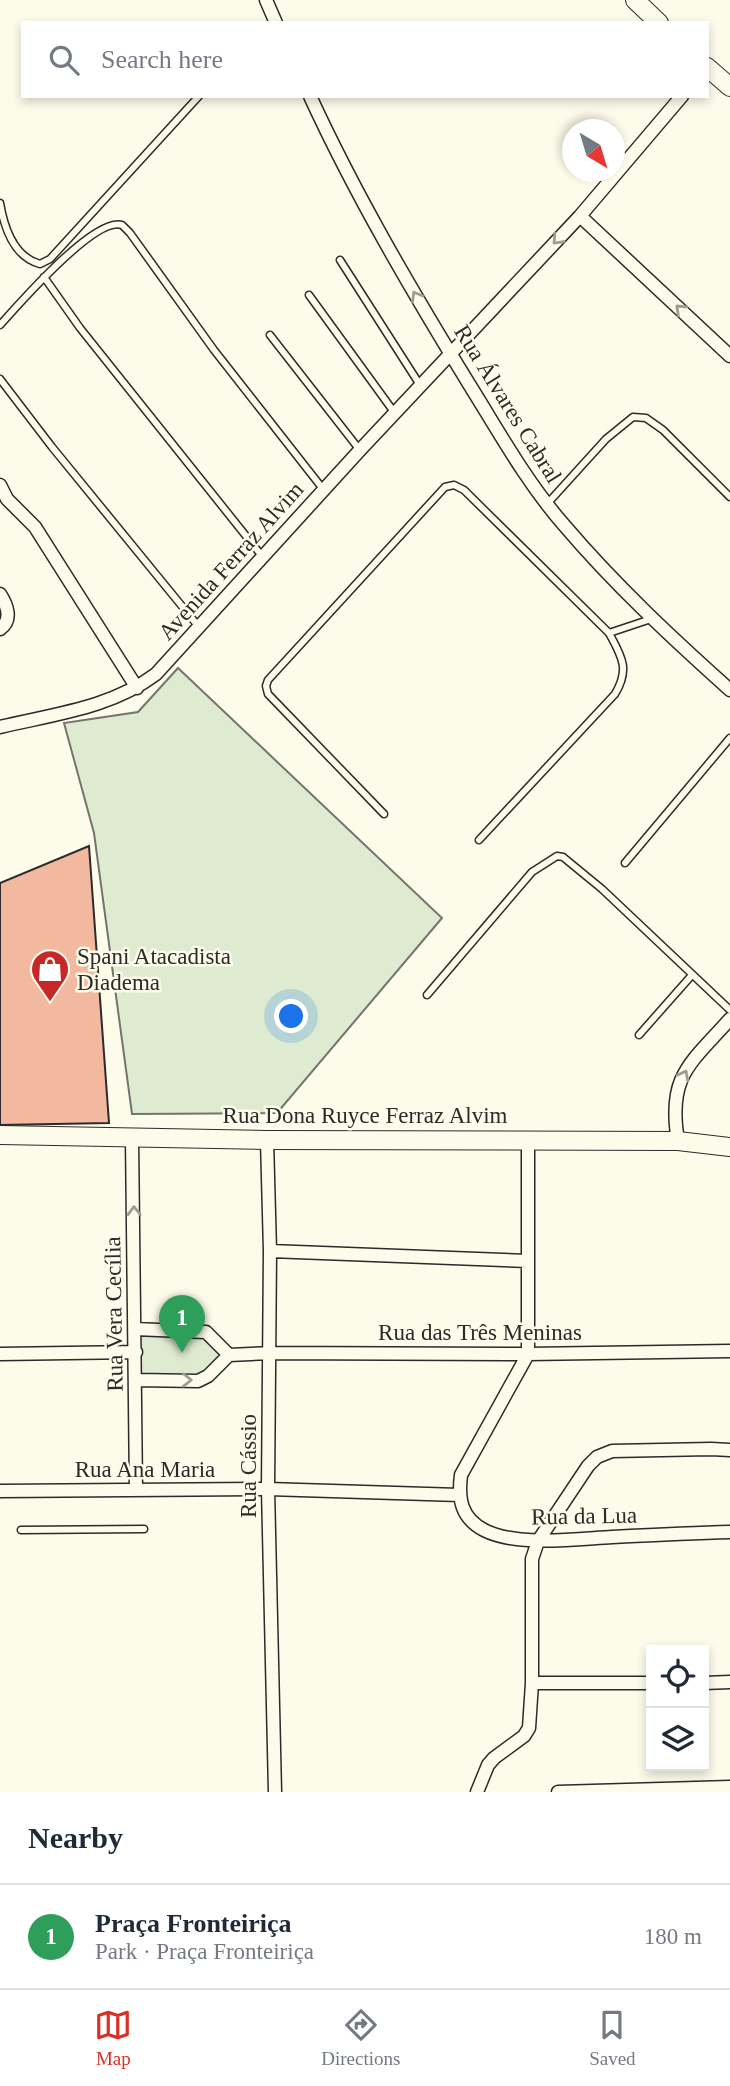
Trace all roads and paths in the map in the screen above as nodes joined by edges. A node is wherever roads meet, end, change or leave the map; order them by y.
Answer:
1 (265, 0) edge
2 (635, 0) edge
3 (273, 21) edge
4 (657, 21) edge
5 (709, 69) edge
6 (730, 87) edge
7 (197, 98) edge
8 (311, 98) edge
9 (680, 98) edge
10 (0, 203) edge
11 (579, 216) junction
12 (340, 260) dead end
13 (44, 277) junction
14 (309, 295) dead end
15 (0, 325) edge
16 (270, 335) dead end
17 (451, 355) junction
18 (730, 356) edge
19 (0, 379) edge
20 (421, 387) junction
21 (395, 413) junction
22 (360, 450) junction
23 (0, 485) edge
24 (324, 490) junction
25 (730, 497) edge
26 (547, 505) junction
27 (263, 558) junction
28 (0, 594) edge
29 (650, 619) junction
30 (199, 627) junction
31 (0, 629) edge
32 (608, 633) junction
33 (137, 688) junction
34 (730, 690) edge
35 (0, 727) edge
36 (730, 737) edge
37 (384, 814) dead end
38 (479, 840) dead end
39 (625, 863) dead end
40 (691, 975) junction
41 (427, 995) dead end
42 (730, 1010) edge
43 (730, 1019) edge
44 (639, 1035) dead end
45 (0, 1135) edge
46 (132, 1138) junction
47 (528, 1139) junction
48 (267, 1140) junction
49 (678, 1141) junction
50 (730, 1147) edge
51 (270, 1251) junction
52 (527, 1261) junction
53 (135, 1329) junction
54 (730, 1351) edge
55 (135, 1352) junction
56 (269, 1353) junction
57 (0, 1354) edge
58 (528, 1354) junction
59 (229, 1355) junction
60 (135, 1380) junction
61 (730, 1450) edge
62 (268, 1489) junction
63 (136, 1490) junction
64 (0, 1491) edge
65 (459, 1495) junction
66 (144, 1529) dead end
67 (21, 1530) dead end
68 (730, 1531) edge
69 (538, 1541) junction
70 (730, 1682) edge
71 (532, 1683) junction
72 (646, 1683) edge
73 (709, 1683) edge
74 (730, 1787) edge
75 (275, 1792) edge
76 (477, 1792) edge
77 (558, 1792) edge

1 - 3 street
2 - 4 main road
5 - 6 main road
7 - 10 lane
17 -> 8 street, Rua Álvares Cabral
9 - 11 street, Avenida Ferraz Alvim
11 -> 17 street, Avenida Ferraz Alvim
18 -> 11 street
12 - 20 lane
13 - 15 lane
13 - 24 lane
13 - 27 lane
14 - 21 lane
16 - 22 lane
17 - 20 street, Avenida Ferraz Alvim
17 - 26 street, Rua Álvares Cabral
19 - 30 lane
20 - 21 street, Avenida Ferraz Alvim
21 - 22 street, Avenida Ferraz Alvim
22 - 24 street, Avenida Ferraz Alvim
23 - 33 street
24 - 27 street, Avenida Ferraz Alvim
25 - 26 lane
26 - 29 street, Rua Álvares Cabral
27 - 30 street, Avenida Ferraz Alvim
28 - 31 street
29 - 32 lane
29 - 34 street, Rua Álvares Cabral
30 - 33 street, Avenida Ferraz Alvim
32 - 37 lane
32 - 38 lane
33 - 35 street, Avenida Ferraz Alvim
36 - 39 lane
40 - 41 lane
40 - 42 lane
40 - 44 lane
49 -> 43 street
45 - 46 main road, Rua Dona Ruyce Ferraz Alvim
46 - 48 main road, Rua Dona Ruyce Ferraz Alvim
53 -> 46 street, Rua Vera Cecília
47 - 48 main road, Rua Dona Ruyce Ferraz Alvim
47 - 49 main road, Rua Dona Ruyce Ferraz Alvim
47 - 52 street
48 - 51 street, Rua Cássio
49 - 50 main road, Rua Dona Ruyce Ferraz Alvim
51 - 52 street
51 - 56 street, Rua Cássio
52 - 58 street
53 - 55 street, Rua Vera Cecília
53 - 59 street
54 - 58 street, Rua das Três Meninas
55 - 57 street
55 - 60 street, Rua Vera Cecília
56 - 58 street, Rua das Três Meninas
56 - 59 street, Rua das Três Meninas
56 - 62 street, Rua Cássio
58 - 65 street
60 -> 59 street
60 - 63 street, Rua Vera Cecília
61 - 69 street
62 - 63 street, Rua Ana Maria
62 - 65 street, Rua Ana Maria
62 - 75 street, Rua Cássio
63 - 64 street, Rua Ana Maria
65 - 69 street, Rua da Lua
66 - 67 lane
68 - 69 street, Rua da Lua
69 - 71 street
70 - 73 street
71 - 72 street
71 - 76 street
74 - 77 street

